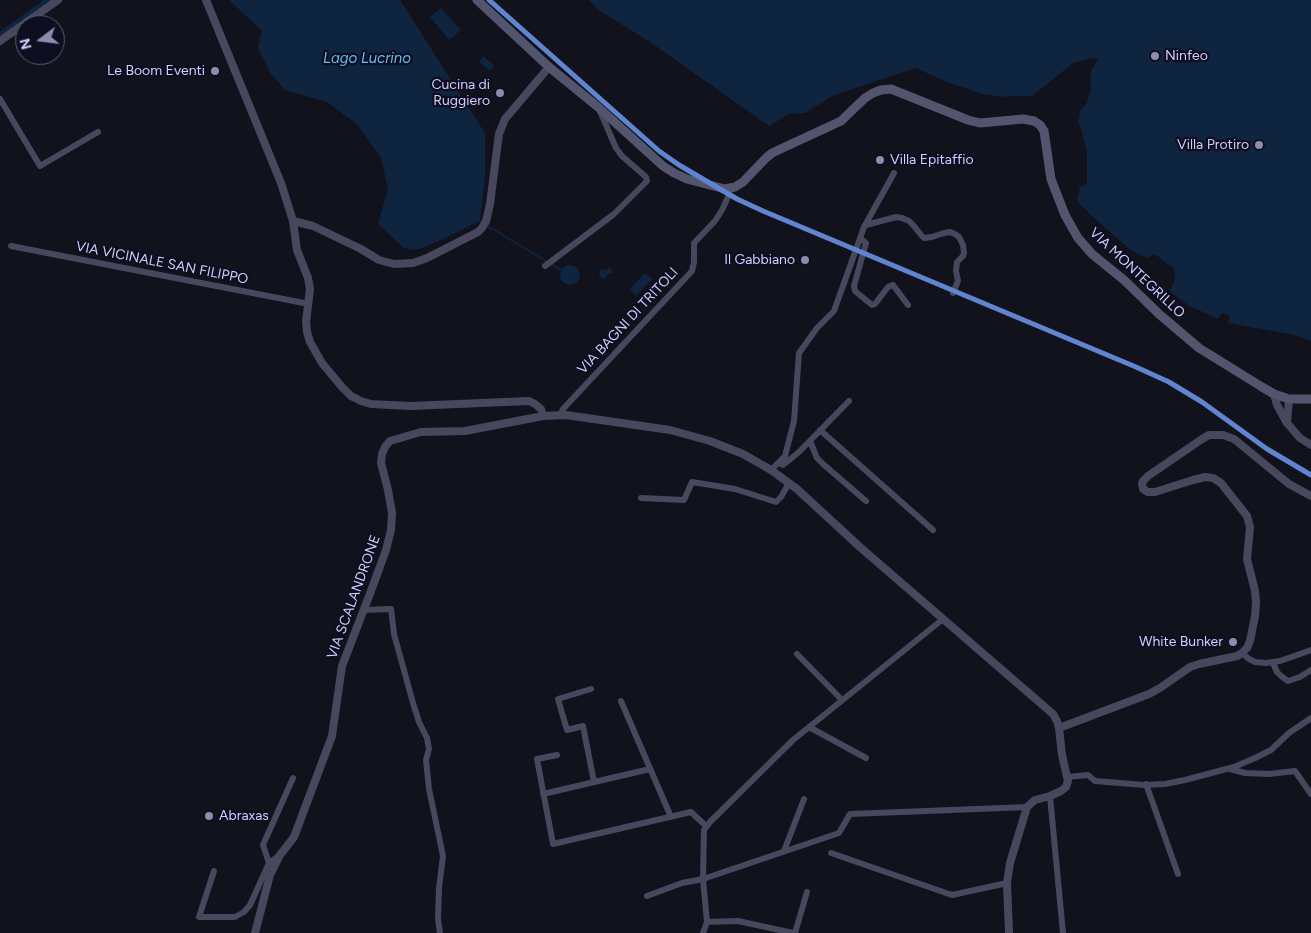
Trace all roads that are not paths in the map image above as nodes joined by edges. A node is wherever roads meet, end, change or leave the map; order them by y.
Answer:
1 (58, 0) edge
2 (206, 0) edge
3 (477, 0) edge
4 (0, 41) edge
5 (549, 67) junction
6 (0, 99) edge
7 (598, 107) junction
8 (620, 127) junction
9 (98, 132) dead end
10 (609, 132) junction
11 (894, 173) dead end
12 (730, 189) junction
13 (293, 221) junction
14 (866, 226) junction
15 (860, 238) junction
16 (11, 246) dead end
17 (548, 264) dead end
18 (953, 293) dead end
19 (309, 304) junction
20 (908, 305) dead end
21 (1274, 394) junction
22 (1289, 399) junction
23 (1311, 399) edge
24 (849, 401) dead end
25 (560, 415) junction
26 (542, 416) junction
27 (1287, 423) junction
28 (820, 430) junction
29 (810, 441) junction
30 (1311, 445) edge
31 (778, 463) junction
32 (771, 470) junction
33 (789, 483) junction
34 (1311, 496) edge
35 (641, 498) dead end
36 (866, 501) dead end
37 (933, 530) dead end
38 (364, 610) junction
39 (943, 619) junction
40 (1311, 650) edge
41 (1242, 653) junction
42 (797, 654) dead end
43 (1273, 662) junction
44 (1311, 670) edge
45 (592, 689) dead end
46 (842, 700) junction
47 (621, 701) dead end
48 (1311, 718) edge
49 (809, 727) junction
50 (1059, 728) junction
51 (557, 755) dead end
52 (866, 758) dead end
53 (650, 769) junction
54 (1227, 769) junction
55 (1067, 777) junction
56 (293, 778) dead end
57 (594, 782) junction
58 (1146, 784) junction
59 (543, 794) junction
60 (1311, 794) edge
61 (1050, 796) junction
62 (804, 799) dead end
63 (1027, 807) junction
64 (671, 817) junction
65 (706, 826) junction
66 (784, 851) junction
67 (831, 853) dead end
68 (280, 855) junction
69 (269, 863) junction
70 (214, 872) dead end
71 (1178, 874) dead end
72 (703, 879) junction
73 (1007, 883) junction
74 (807, 892) dead end
75 (647, 896) dead end
76 (707, 922) junction
77 (255, 933) edge
78 (440, 933) edge
79 (703, 933) edge
80 (794, 933) edge
81 (1009, 933) edge
82 (1063, 933) edge

1 - 4 street
2 - 13 street
3 - 5 main road
5 - 7 main road
5 - 13 street
6 - 9 street
7 - 8 main road
7 - 10 street
8 - 10 street
8 - 12 main road
10 - 17 street
11 - 14 street
12 - 21 main road, VIA MONTEGRILLO
12 - 25 street, VIA BAGNI DI TRITOLI
13 - 19 street
14 - 15 street
14 - 18 street
15 - 20 street
15 - 31 street
16 - 19 street, VIA VICINALE SAN FILIPPO
19 - 26 street
21 - 22 main road, VIA MONTEGRILLO
21 - 27 street
22 - 23 main road, VIA MONTEGRILLO
22 - 27 street
24 - 28 street
25 - 26 street
25 - 32 street
26 - 38 street, VIA SCALANDRONE
27 - 30 street
28 - 29 street
28 - 37 street
29 - 31 street
29 - 36 street
31 - 32 street
32 - 33 street
33 - 35 street
33 - 39 street
34 - 41 street
38 - 68 street, VIA SCALANDRONE
38 - 78 street
39 - 46 street
39 - 50 street
40 - 43 street
41 - 43 street
41 - 50 street
42 - 46 street
43 - 44 street
45 - 57 street
46 - 49 street
47 - 53 street
48 - 54 street
49 - 52 street
49 - 65 street
50 - 55 street
51 - 59 street
53 - 57 street
53 - 64 street
54 - 58 street
54 - 60 street
55 - 58 street
55 - 61 street
56 - 69 street
57 - 59 street
58 - 71 street
59 - 64 street
61 - 63 street
61 - 82 street
62 - 66 street
63 - 66 street
63 - 73 street
64 - 65 street
65 - 72 street
66 - 72 street
67 - 73 street
68 - 69 street
68 - 77 street, VIA SCALANDRONE
69 - 70 street
72 - 75 street
72 - 76 street
73 - 81 street
74 - 80 street
76 - 79 street
76 - 80 street

